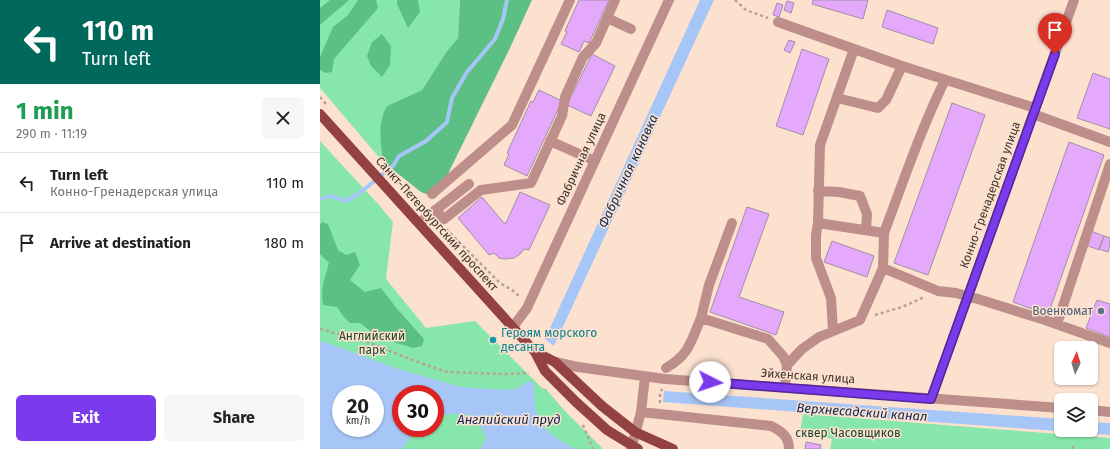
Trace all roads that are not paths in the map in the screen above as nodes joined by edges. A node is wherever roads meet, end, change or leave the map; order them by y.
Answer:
1 (570, 0) edge
2 (615, 0) edge
3 (669, 0) edge
4 (1074, 0) edge
5 (607, 18) junction
6 (778, 22) road end
7 (631, 30) dead end
8 (854, 49) junction
9 (902, 66) junction
10 (944, 80) junction
11 (837, 98) junction
12 (1034, 111) junction
13 (320, 114) edge
14 (550, 141) junction
15 (1110, 142) edge
16 (594, 161) junction
17 (1110, 164) edge
18 (469, 184) dead end
19 (818, 192) junction
20 (432, 194) dead end
21 (435, 210) junction
22 (419, 223) junction
23 (732, 223) dead end
24 (818, 223) junction
25 (866, 230) junction
26 (884, 233) junction
27 (882, 268) junction
28 (968, 296) junction
29 (701, 318) junction
30 (1057, 324) junction
31 (512, 327) junction
32 (833, 331) junction
33 (1110, 343) edge
34 (535, 352) junction
35 (554, 362) junction
36 (787, 365) junction
37 (666, 368) dead end
38 (646, 377) junction
39 (786, 388) junction
40 (931, 399) junction
41 (1054, 408) edge
42 (1098, 411) edge
43 (641, 412) junction
44 (1110, 412) edge
45 (635, 432) junction
46 (634, 448) edge
47 (673, 449) edge
48 (789, 449) edge

1 - 20 street
2 - 5 street
3 - 16 street, Фабричная улица
4 - 12 street, Конно-Гренадерская улица
5 - 7 street
5 - 14 street
6 - 8 street
8 - 9 street
8 - 11 street
9 - 10 street
9 - 11 street
10 - 12 street
10 - 26 street
11 - 19 street
12 - 15 street
12 - 28 street, Конно-Гренадерская улица
13 - 22 main road, Санкт-Петербургский проспект
14 - 16 street
14 - 21 street
16 - 31 street, Фабричная улица
17 - 30 street
18 - 21 street
19 - 24 street
19 - 25 street
21 - 22 street
22 - 31 main road, Санкт-Петербургский проспект
23 - 29 street
24 - 25 street
24 - 32 street
25 - 26 street
26 - 27 street
27 - 28 street
27 - 32 street
28 - 30 street
28 - 40 street, Конно-Гренадерская улица
29 - 36 street
29 - 37 street
30 - 33 street
31 - 34 main road, Санкт-Петербургский проспект
32 - 36 street
34 - 35 main road, Санкт-Петербургский проспект
34 - 46 main road, Санкт-Петербургский проспект
35 - 38 street, Эйхенская улица
35 - 45 main road, Санкт-Петербургский проспект
36 - 39 street
38 - 39 street, Эйхенская улица
38 - 43 street
39 - 40 street, Эйхенская улица
40 - 41 street, Эйхенская улица
42 - 44 street
43 - 45 street
43 - 48 street
45 - 46 street
45 - 47 main road, Санкт-Петербургский проспект

